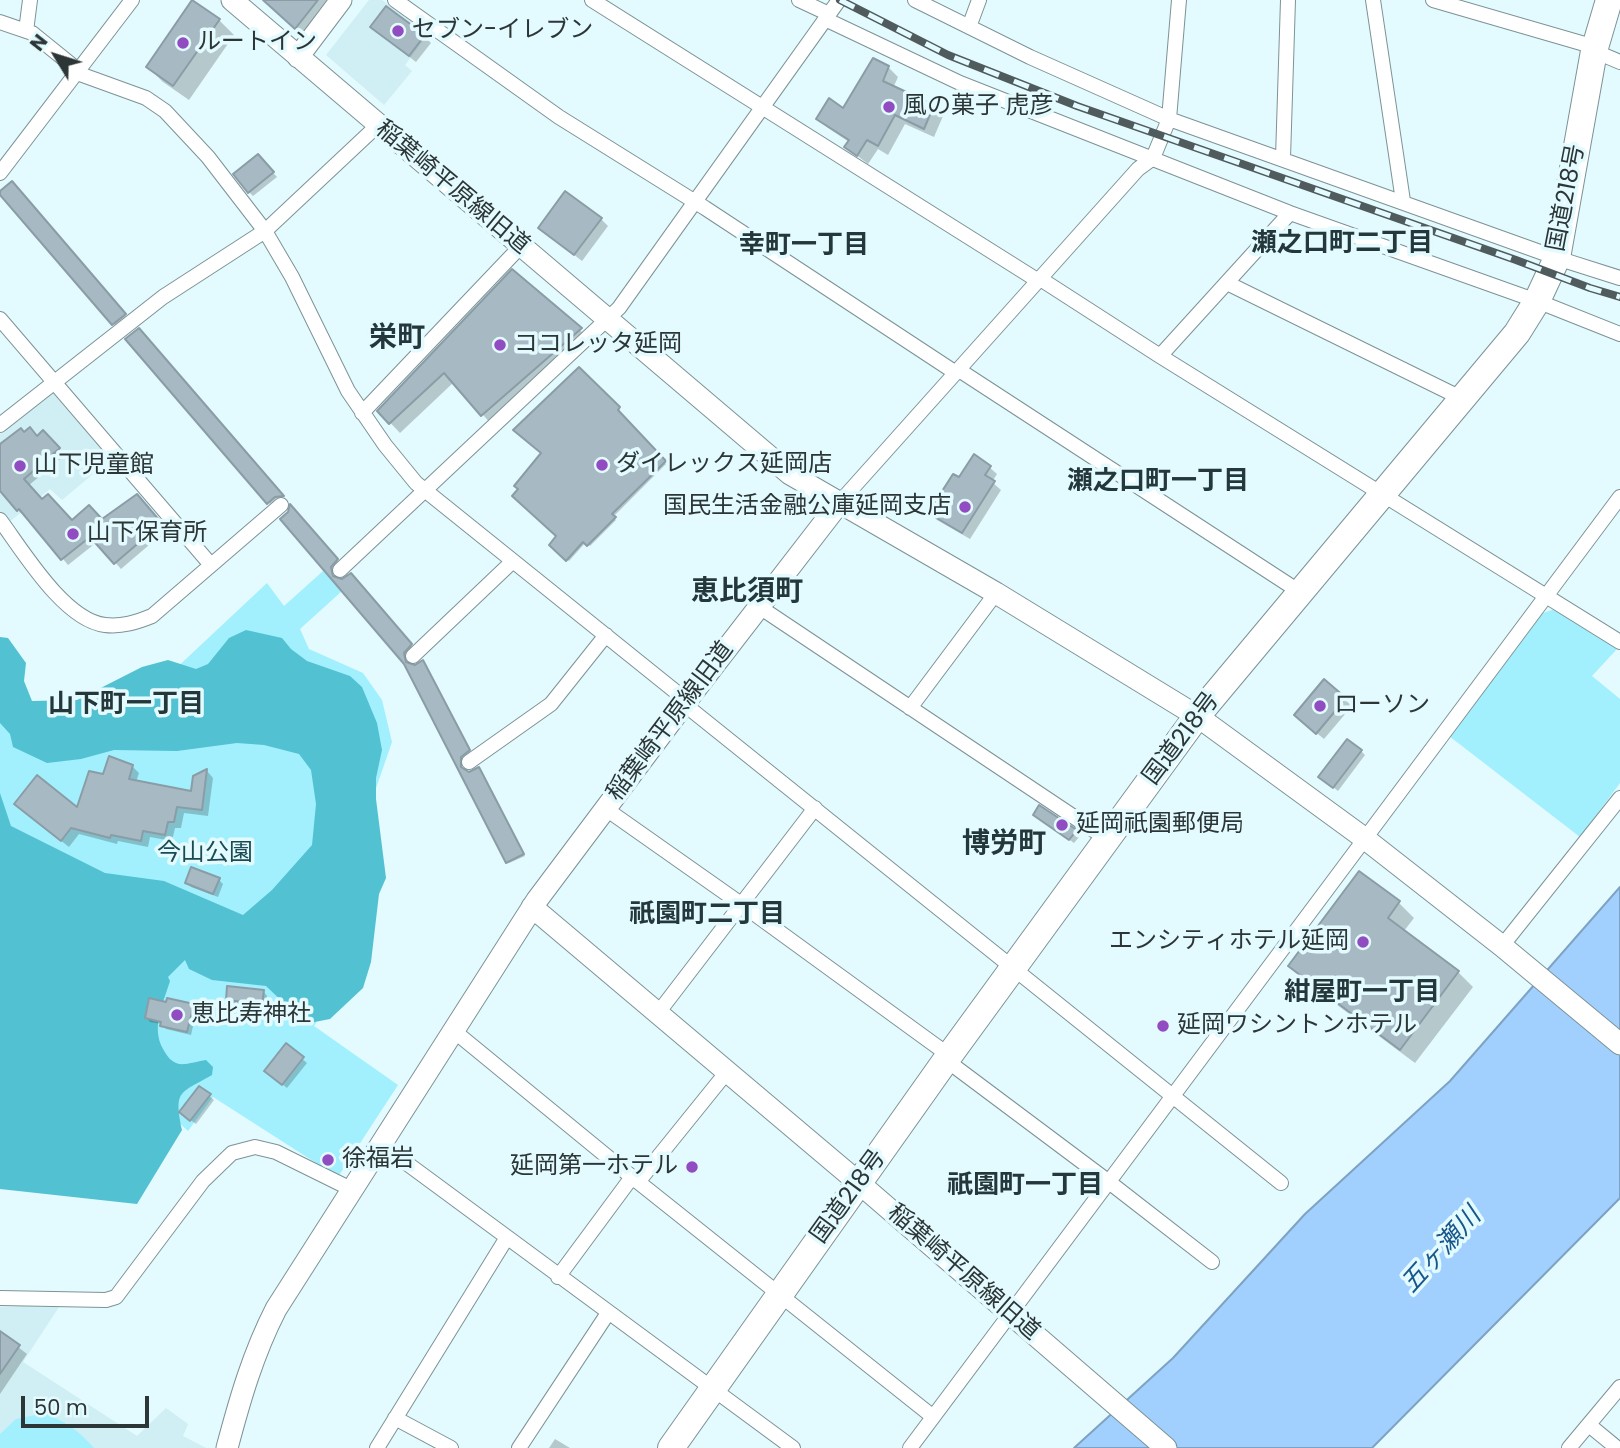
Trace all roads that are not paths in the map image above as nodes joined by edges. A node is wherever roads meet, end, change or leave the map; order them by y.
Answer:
1 (30, 0) edge
2 (132, 0) edge
3 (232, 0) edge
4 (341, 0) edge
5 (396, 0) edge
6 (592, 0) edge
7 (799, 0) edge
8 (839, 0) edge
9 (915, 0) edge
10 (979, 0) edge
11 (1180, 0) edge
12 (1288, 0) edge
13 (1373, 0) edge
14 (1609, 0) edge
15 (1441, 1) edge
16 (827, 17) junction
17 (0, 22) edge
18 (969, 27) junction
19 (26, 31) junction
20 (1595, 49) junction
21 (298, 57) junction
22 (1620, 62) edge
23 (78, 72) junction
24 (762, 107) junction
25 (1169, 119) junction
26 (378, 125) junction
27 (1153, 158) junction
28 (1283, 159) junction
29 (0, 173) edge
30 (1403, 201) junction
31 (694, 203) junction
32 (1290, 213) junction
33 (265, 231) junction
34 (521, 246) junction
35 (1557, 258) junction
36 (1620, 277) edge
37 (1038, 279) junction
38 (1227, 283) junction
39 (1537, 301) junction
40 (0, 319) edge
41 (607, 319) junction
42 (1620, 334) edge
43 (1160, 356) junction
44 (958, 371) junction
45 (54, 383) junction
46 (1463, 399) junction
47 (362, 413) junction
48 (0, 425) edge
49 (425, 491) junction
50 (1384, 495) junction
51 (1620, 497) edge
52 (840, 502) junction
53 (281, 505) dead end
54 (0, 520) edge
55 (513, 561) junction
56 (211, 565) junction
57 (340, 570) dead end
58 (1300, 592) junction
59 (996, 593) junction
60 (1546, 596) junction
61 (758, 606) junction
62 (606, 635) junction
63 (1620, 642) edge
64 (413, 656) dead end
65 (685, 702) junction
66 (910, 708) junction
67 (1198, 716) junction
68 (469, 762) dead end
69 (1620, 798) edge
70 (815, 808) junction
71 (606, 809) junction
72 (1364, 838) junction
73 (1107, 839) junction
74 (741, 904) junction
75 (532, 908) junction
76 (1505, 949) junction
77 (1012, 969) junction
78 (657, 1013) junction
79 (454, 1031) junction
80 (1620, 1044) edge
81 (948, 1058) junction
82 (726, 1073) junction
83 (1173, 1095) junction
84 (382, 1145) junction
85 (635, 1180) junction
86 (1109, 1182) junction
87 (859, 1183) junction
88 (1281, 1183) dead end
89 (353, 1190) junction
90 (506, 1239) junction
91 (1212, 1262) dead end
92 (558, 1277) junction
93 (780, 1293) junction
94 (0, 1298) edge
95 (608, 1313) junction
96 (1010, 1314) junction
97 (1620, 1387) edge
98 (711, 1390) junction
99 (932, 1416) junction
100 (395, 1418) junction
101 (1588, 1425) junction
102 (227, 1448) edge
103 (377, 1448) edge
104 (451, 1448) edge
105 (519, 1448) edge
106 (671, 1448) edge
107 (793, 1448) edge
108 (910, 1448) edge
109 (1166, 1448) edge
110 (1569, 1448) edge
111 (1617, 1448) edge

1 - 19 street
2 - 23 street
3 - 21 street, 稲葉崎平原線旧道
4 - 21 street
5 - 31 street
6 - 24 street
7 - 16 street
8 - 16 street
9 - 18 street
10 - 18 street
11 - 25 street
12 - 28 street
13 - 30 street
14 - 20 highway, 国道218号
15 - 20 street
16 - 24 street
16 - 27 street
17 - 19 street
18 - 25 street
19 - 23 street
20 - 22 street
20 - 35 highway, 国道218号
21 - 26 street, 稲葉崎平原線旧道
23 - 29 street
23 - 33 street
24 - 31 street
24 - 37 street
25 - 27 street
25 - 28 street
26 - 33 street
26 - 34 street, 稲葉崎平原線旧道
27 - 32 street
27 - 37 street
28 - 30 street
30 - 35 street
31 - 41 street
31 - 44 street
32 - 38 street
32 - 39 street
33 - 45 street
33 - 47 street
34 - 41 street, 稲葉崎平原線旧道
34 - 47 street
35 - 36 street
35 - 39 highway, 国道218号
37 - 43 street
37 - 44 street
38 - 43 street
38 - 46 street
39 - 42 street
39 - 46 highway, 国道218号
40 - 45 street
41 - 49 street
41 - 52 street, 稲葉崎平原線旧道
43 - 50 street
44 - 52 street
44 - 58 street
45 - 48 street
45 - 56 street
46 - 50 highway, 国道218号
47 - 49 street
49 - 55 street
49 - 57 street
50 - 58 highway, 国道218号
50 - 60 street
51 - 60 street
52 - 59 street
52 - 61 street, 稲葉崎平原線旧道
53 - 56 street
54 - 56 street
55 - 62 street
55 - 64 street
58 - 67 highway, 国道218号
59 - 66 street
59 - 67 street
60 - 63 street
60 - 72 street
61 - 65 street, 稲葉崎平原線旧道
61 - 66 street
62 - 65 street
62 - 68 street
65 - 70 street
65 - 71 street, 稲葉崎平原線旧道
66 - 73 street
67 - 72 street
67 - 73 highway, 国道218号
69 - 76 street
70 - 74 street
70 - 77 street
71 - 74 street
71 - 75 street, 稲葉崎平原線旧道
72 - 76 street
72 - 83 street
73 - 77 highway, 国道218号
74 - 78 street
74 - 81 street
75 - 78 street, 稲葉崎平原線旧道
75 - 79 street
76 - 80 street
77 - 81 highway, 国道218号
77 - 83 street
78 - 82 street, 稲葉崎平原線旧道
79 - 84 street
79 - 85 street
81 - 86 street
81 - 87 highway, 国道218号
82 - 85 street
82 - 87 street, 稲葉崎平原線旧道
83 - 86 street
83 - 88 street
84 - 89 street
84 - 90 street
85 - 92 street
85 - 93 street
86 - 91 street
86 - 96 street
87 - 93 highway, 国道218号
87 - 96 street, 稲葉崎平原線旧道
89 - 94 street
89 - 102 street
90 - 92 street
90 - 100 street
92 - 95 street
93 - 98 highway, 国道218号
93 - 99 street
95 - 98 street
95 - 105 street
96 - 99 street
96 - 109 street, 稲葉崎平原線旧道
97 - 101 street
98 - 106 highway, 国道218号
98 - 107 street
99 - 108 street
100 - 103 street
100 - 104 street
101 - 110 street
101 - 111 street

